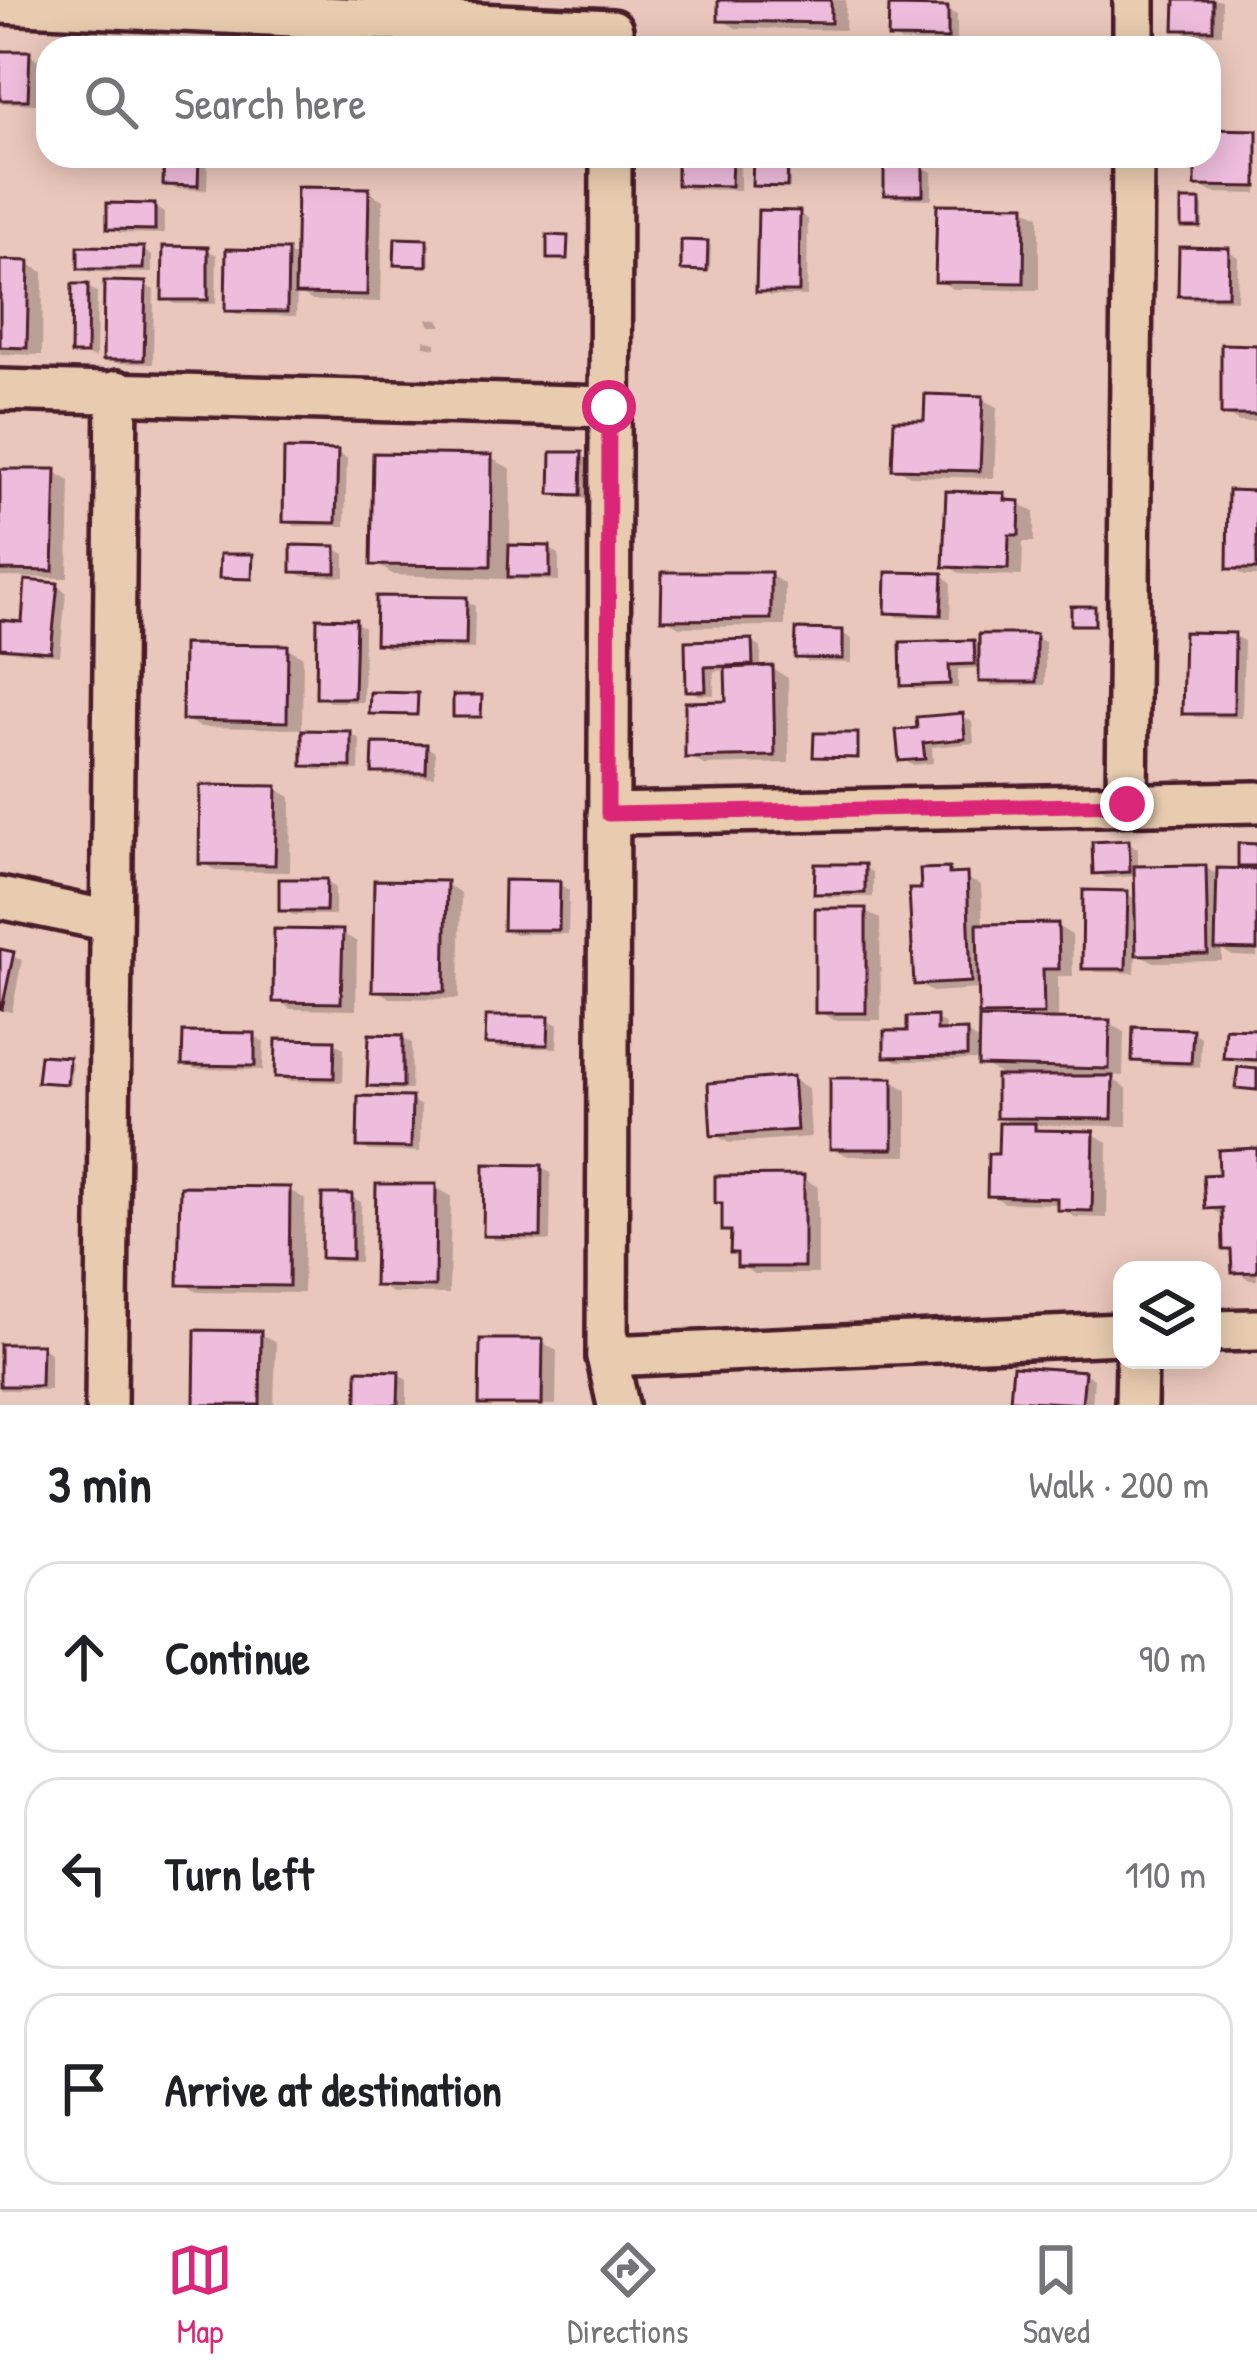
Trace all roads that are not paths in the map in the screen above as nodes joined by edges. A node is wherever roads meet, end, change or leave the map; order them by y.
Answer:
1 (1134, 0) edge
2 (0, 3) edge
3 (612, 26) edge
4 (1134, 36) edge
5 (611, 168) edge
6 (1133, 168) edge
7 (0, 390) edge
8 (117, 391) junction
9 (609, 407) junction
10 (1257, 802) edge
11 (1127, 804) junction
12 (608, 814) junction
13 (0, 898) edge
14 (110, 921) junction
15 (1257, 1330) edge
16 (1221, 1331) edge
17 (1113, 1334) edge
18 (607, 1356) junction
19 (1137, 1369) edge
20 (106, 1405) edge
21 (618, 1405) edge
22 (1136, 1405) edge

1 - 4 street
2 - 3 street
5 - 9 street
6 - 11 street
7 - 8 street
8 - 9 street
8 - 14 street
9 - 12 street
10 - 11 street
11 - 12 street
12 - 18 street
13 - 14 street
14 - 20 street
15 - 16 street
17 - 18 street
18 - 21 street
19 - 22 street

